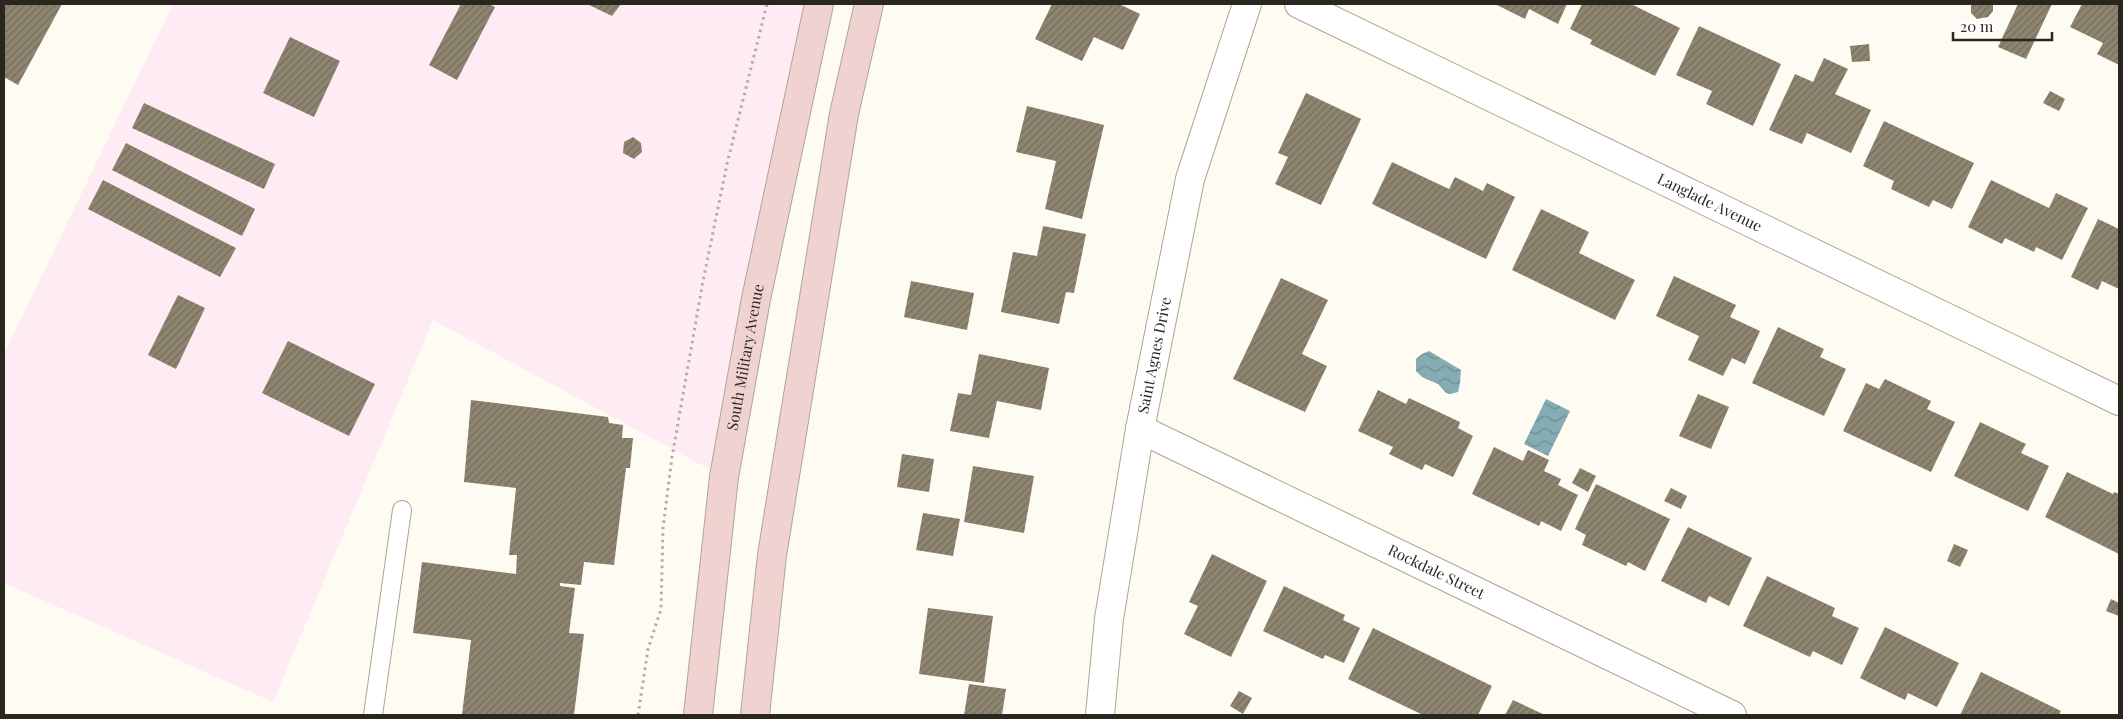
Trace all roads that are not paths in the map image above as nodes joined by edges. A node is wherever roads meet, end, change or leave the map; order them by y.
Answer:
1 (819, 4) edge
2 (869, 4) edge
3 (1247, 4) edge
4 (1300, 4) edge
5 (2119, 401) edge
6 (1140, 429) junction
7 (402, 510) dead end
8 (373, 715) edge
9 (698, 715) edge
10 (755, 715) edge
11 (1100, 715) edge
12 (1732, 715) edge

1 - 9 main road, South Military Avenue
2 - 10 main road
3 - 6 street, Saint Agnes Drive
4 - 5 street, Langlade Avenue
6 - 11 street, Saint Agnes Drive
6 - 12 street, Rockdale Street
7 - 8 lane

